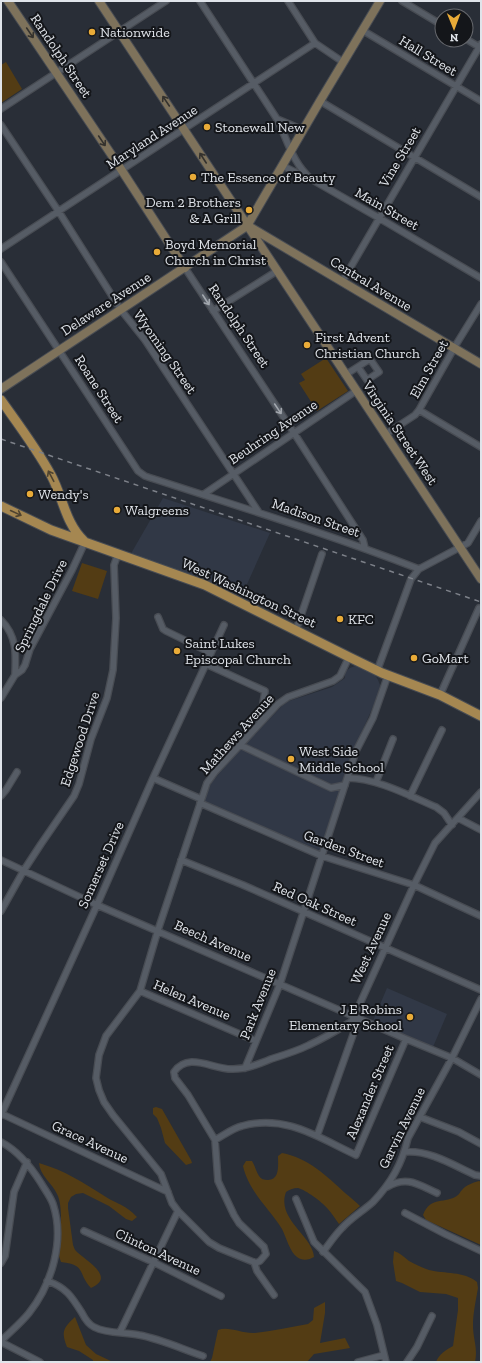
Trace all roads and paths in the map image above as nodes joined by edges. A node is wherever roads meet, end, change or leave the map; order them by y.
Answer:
1 (8, 1) edge
2 (100, 1) edge
3 (166, 1) edge
4 (200, 1) edge
5 (288, 1) edge
6 (380, 1) edge
7 (402, 1) edge
8 (434, 20) edge
9 (362, 30) junction
10 (119, 31) junction
11 (315, 43) junction
12 (480, 46) edge
13 (343, 62) junction
14 (56, 72) junction
15 (254, 84) junction
16 (457, 87) junction
17 (320, 101) junction
18 (481, 101) edge
19 (1, 109) edge
20 (277, 119) junction
21 (1, 125) edge
22 (185, 129) junction
23 (303, 130) junction
24 (291, 152) junction
25 (414, 158) junction
26 (283, 166) junction
27 (122, 171) junction
28 (311, 179) junction
29 (481, 197) edge
30 (59, 212) junction
31 (379, 218) junction
32 (247, 226) junction
33 (1, 249) edge
34 (1, 262) edge
35 (185, 268) junction
36 (277, 271) junction
37 (481, 278) edge
38 (342, 282) junction
39 (481, 304) edge
40 (121, 310) junction
41 (213, 311) junction
42 (454, 349) junction
43 (59, 350) junction
44 (481, 364) edge
45 (358, 367) dead end
46 (346, 375) junction
47 (1, 389) edge
48 (356, 391) junction
49 (1, 400) edge
50 (419, 410) junction
51 (294, 433) junction
52 (386, 434) junction
53 (481, 447) edge
54 (232, 474) junction
55 (204, 494) junction
56 (1, 506) edge
57 (258, 511) junction
58 (66, 512) junction
59 (31, 520) junction
60 (481, 521) edge
61 (479, 528) edge
62 (85, 542) junction
63 (365, 548) junction
64 (460, 548) junction
65 (118, 554) junction
66 (322, 554) dead end
67 (419, 569) junction
68 (481, 579) edge
69 (479, 608) dead end
70 (158, 617) dead end
71 (1, 620) edge
72 (224, 625) dead end
73 (296, 630) junction
74 (210, 653) junction
75 (349, 657) junction
76 (206, 664) junction
77 (377, 671) junction
78 (16, 675) junction
79 (388, 675) junction
80 (440, 694) junction
81 (1, 698) edge
82 (481, 716) edge
83 (260, 723) junction
84 (442, 730) dead end
85 (393, 740) dead end
86 (240, 745) junction
87 (17, 772) dead end
88 (153, 778) junction
89 (348, 778) junction
90 (376, 782) junction
91 (345, 786) junction
92 (481, 792) edge
93 (1, 796) edge
94 (410, 796) junction
95 (200, 801) junction
96 (458, 818) junction
97 (452, 825) junction
98 (481, 830) edge
99 (322, 856) junction
100 (1, 860) edge
101 (181, 860) junction
102 (24, 870) junction
103 (414, 885) junction
104 (97, 905) junction
105 (1, 911) edge
106 (304, 912) junction
107 (481, 916) edge
108 (158, 930) junction
109 (385, 948) junction
110 (481, 982) edge
111 (280, 984) junction
112 (480, 990) edge
113 (140, 991) junction
114 (481, 999) edge
115 (356, 1017) junction
116 (406, 1039) junction
117 (256, 1041) junction
118 (452, 1058) junction
119 (245, 1068) junction
120 (481, 1075) edge
121 (2, 1114) edge
122 (420, 1117) junction
123 (316, 1136) junction
124 (215, 1140) junction
125 (1, 1142) edge
126 (481, 1144) edge
127 (405, 1152) junction
128 (26, 1162) junction
129 (481, 1176) edge
130 (385, 1188) junction
131 (168, 1192) junction
132 (437, 1193) dead end
133 (296, 1199) dead end
134 (178, 1211) junction
135 (405, 1213) dead end
136 (84, 1231) dead end
137 (481, 1251) edge
138 (323, 1252) junction
139 (153, 1262) junction
140 (254, 1262) junction
141 (1, 1263) edge
142 (47, 1281) junction
143 (274, 1295) dead end
144 (221, 1296) dead end
145 (432, 1316) dead end
146 (120, 1332) junction
147 (1, 1342) edge
148 (384, 1355) junction
149 (203, 1356) dead end
150 (40, 1362) edge
151 (358, 1362) edge
152 (386, 1362) edge
153 (407, 1362) edge

1 -> 14 main road, Randolph Street
2 - 10 main road, Virginia Street West
3 - 10 street
4 - 15 street, Main Street
5 - 11 street
6 - 9 main road, Delaware Avenue
7 - 8 street
9 - 13 main road, Delaware Avenue
9 - 16 street, Hall Street
10 - 14 street
22 -> 10 main road, Virginia Street West
11 - 13 street
11 - 15 street, Maryland Avenue
12 - 16 street, Vine Street
13 - 17 main road, Delaware Avenue
14 - 19 street
14 -> 27 main road, Randolph Street
15 - 20 street, Main Street
15 - 22 street, Maryland Avenue
16 - 18 street, Hall Street
16 - 25 street, Vine Street
17 - 23 main road, Delaware Avenue
17 - 25 street
20 - 23 street
20 - 24 street, Main Street
21 - 30 street, Wyoming Street
22 - 27 street, Maryland Avenue
32 -> 22 main road, Virginia Street West
23 - 24 main road, Delaware Avenue
24 - 26 main road, Delaware Avenue
24 - 28 street, Main Street
25 - 29 street
25 - 31 street, Vine Street
26 - 28 street
26 - 32 main road, Delaware Avenue
27 - 30 street, Maryland Avenue
27 - 35 main road, Randolph Street
28 - 31 street, Main Street
30 - 33 street, Maryland Avenue
30 - 40 street, Wyoming Street
31 - 37 street, Main Street
31 - 38 street, Vine Street
32 - 35 main road, Delaware Avenue
32 - 36 main road, Virginia Street West
32 - 38 main road, Central Avenue
34 - 43 street, Roane Street
35 - 40 main road, Delaware Avenue
35 -> 41 street, Randolph Street
36 - 41 street
36 - 46 main road, Virginia Street West
38 - 42 main road, Central Avenue
39 - 42 street, Elm Street
40 - 43 main road, Delaware Avenue
40 - 54 street, Wyoming Street
41 -> 51 street, Randolph Street
42 - 44 main road, Central Avenue
42 - 50 street, Elm Street
43 - 47 main road, Delaware Avenue
43 - 55 street, Roane Street
45 - 46 street
46 - 48 main road, Virginia Street West
48 - 51 street, Beuhring Avenue
48 - 52 main road, Virginia Street West
58 -> 49 main road
50 - 52 street, Elm Street
50 - 53 street
51 - 54 street, Beuhring Avenue
51 - 63 street, Randolph Street
52 - 64 main road, Virginia Street West
54 - 55 street, Beuhring Avenue
54 - 57 street, Wyoming Street
55 - 57 street, Madison Street
56 -> 59 main road, West Washington Street
57 - 63 street, Madison Street
58 - 59 main road
58 - 62 main road
59 - 62 main road, West Washington Street
60 - 61 street
61 - 64 street
62 - 65 main road, West Washington Street
62 - 78 street, Springdale Drive
63 - 67 street, Madison Street
64 - 67 street
64 - 68 main road, Virginia Street West
65 - 73 main road, West Washington Street
65 - 102 street, Edgewood Drive
66 - 73 street
67 - 77 street
69 - 80 street
70 - 74 street
71 - 78 street
72 - 74 street, Somerset Drive
73 - 75 main road, West Washington Street
74 - 76 street, Somerset Drive
75 - 77 main road, West Washington Street
75 - 83 street, Mathews Avenue
76 - 83 street
76 - 88 street, Somerset Drive
77 - 79 main road, West Washington Street
78 - 81 street, Springdale Drive
79 - 80 main road, West Washington Street
79 - 89 street, Park Avenue
80 - 82 main road, West Washington Street
83 - 86 street, Mathews Avenue
84 - 94 street
85 - 90 street
86 - 91 street
86 - 95 street, Mathews Avenue
87 - 93 street
88 - 95 street, Garden Street
88 - 104 street, Somerset Drive
89 - 90 street
89 - 91 street, Park Avenue
90 - 94 street
91 - 99 street, Park Avenue
92 - 96 street, West Avenue
94 - 97 street
95 - 99 street, Garden Street
95 - 101 street, Mathews Avenue
96 - 97 street, West Avenue
96 - 98 street
97 - 103 street, West Avenue
99 - 103 street, Garden Street
99 - 106 street, Park Avenue
100 - 102 street, Beech Avenue
101 - 106 street, Red Oak Street
101 - 108 street, Mathews Avenue
102 - 104 street, Beech Avenue
102 - 105 street, Edgewood Drive
103 - 107 street, Garden Street
103 - 109 street, West Avenue
104 - 108 street, Beech Avenue
104 - 121 street, Somerset Drive
106 - 109 street, Red Oak Street
106 - 111 street, Park Avenue
108 - 111 street, Beech Avenue
108 - 113 street, Mathews Avenue
109 - 112 street, Red Oak Street
109 - 115 street, West Avenue
110 - 112 street
111 - 115 street, Beech Avenue
111 - 117 street, Park Avenue
113 - 117 street, Helen Avenue
113 - 131 street
114 - 118 street, Garvin Avenue
115 - 116 street, Beech Avenue
115 - 119 street, West Avenue
115 - 123 street
116 - 118 street, Beech Avenue
116 - 123 street, Alexander Street
117 - 119 street, Park Avenue
118 - 120 street, Beech Avenue
118 - 122 street, Garvin Avenue
119 - 124 street
121 - 131 street, Grace Avenue
122 - 126 street
122 - 127 street, Garvin Avenue
123 - 124 street
124 - 140 street
125 - 128 street
127 - 129 street
127 - 130 street, Garvin Avenue
128 - 141 street
128 - 142 street
130 - 132 street
130 - 138 street, Garvin Avenue
131 - 134 street
133 - 138 street
134 - 139 street
134 - 140 street
135 - 137 street
136 - 139 street, Clinton Avenue
138 - 148 street
139 - 144 street, Clinton Avenue
139 - 146 street
140 - 143 street
142 - 146 street
142 - 147 street
145 - 153 street
146 - 149 street
147 - 150 street
148 - 151 street
148 - 152 street

